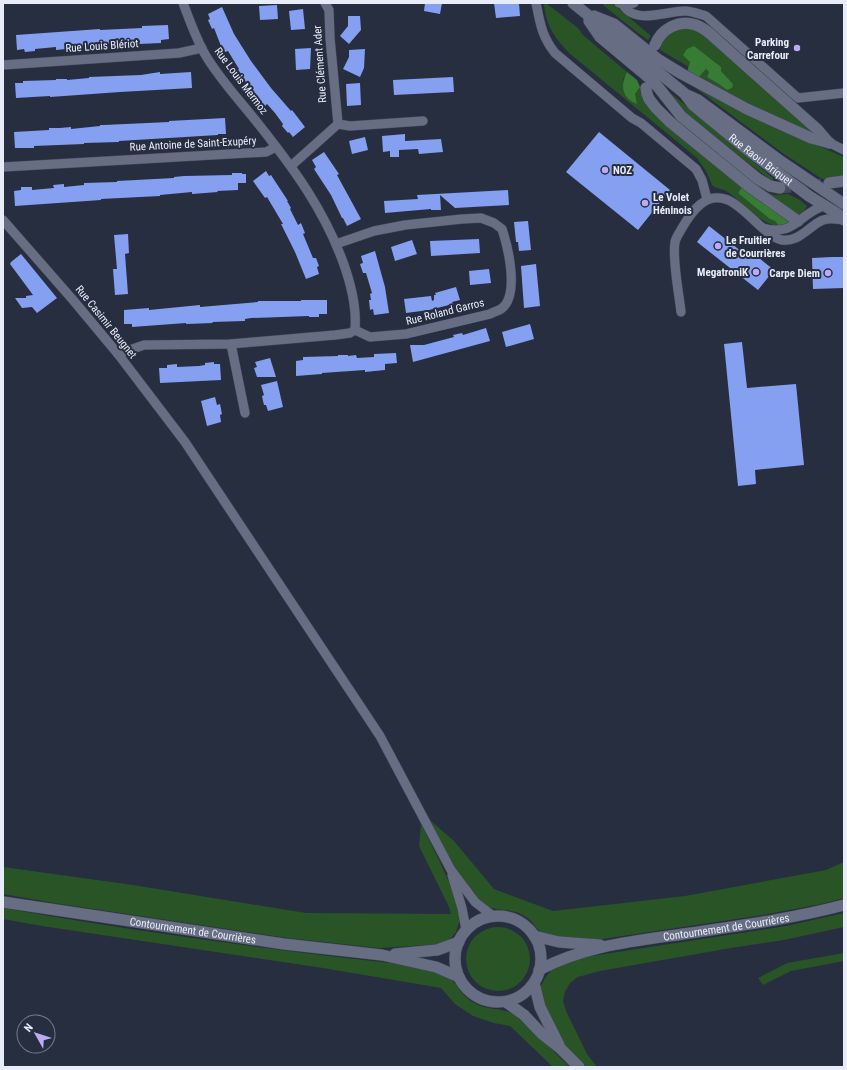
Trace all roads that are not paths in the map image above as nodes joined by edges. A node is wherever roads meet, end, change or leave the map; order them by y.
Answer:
1 (183, 3) edge
2 (325, 3) edge
3 (536, 3) edge
4 (573, 3) edge
5 (634, 3) edge
6 (621, 4) edge
7 (582, 11) junction
8 (655, 45) dead end
9 (202, 48) junction
10 (3, 65) edge
11 (646, 88) dead end
12 (684, 93) junction
13 (844, 93) edge
14 (422, 121) dead end
15 (338, 124) junction
16 (830, 143) junction
17 (276, 147) junction
18 (844, 150) edge
19 (291, 166) junction
20 (3, 167) edge
21 (844, 181) edge
22 (829, 183) tunnel mouth
23 (780, 188) tunnel mouth
24 (830, 195) junction
25 (707, 199) junction
26 (844, 204) edge
27 (823, 206) junction
28 (3, 220) edge
29 (844, 220) edge
30 (820, 221) junction
31 (798, 222) junction
32 (763, 228) junction
33 (809, 230) junction
34 (336, 244) junction
35 (681, 312) dead end
36 (355, 330) junction
37 (231, 344) junction
38 (118, 354) junction
39 (245, 414) dead end
40 (451, 870) junction
41 (3, 902) edge
42 (844, 905) edge
43 (493, 916) junction
44 (466, 930) junction
45 (534, 936) junction
46 (458, 942) junction
47 (608, 945) junction
48 (382, 954) junction
49 (540, 970) junction
50 (459, 977) junction
51 (534, 983) junction
52 (506, 1002) junction
53 (561, 1049) junction
54 (579, 1067) edge

1 - 9 street, Rue Louis Mermoz
2 - 15 street, Rue Clément Ader
3 - 25 street
4 - 7 street, Rue Raoul Briquet
5 - 6 street
6 - 13 street
7 - 12 street, Rue Raoul Briquet
7 - 16 street
7 - 23 street
8 - 16 street
9 - 10 street, Rue Louis Blériot
9 - 17 street, Rue Louis Mermoz
11 - 31 street
12 - 24 street, Rue Raoul Briquet
12 - 27 street, Rue Raoul Briquet
14 - 15 street
15 - 19 street
16 - 18 street
17 - 19 street
17 - 20 street, Rue Antoine de Saint-Exupéry
19 - 34 street
21 - 22 street
24 - 26 street, Rue Raoul Briquet
24 - 27 street
25 - 32 street
25 - 35 street
27 - 29 street, Rue Raoul Briquet
27 - 30 street
27 - 31 street
28 - 38 street, Rue Casimir Beugnet
29 - 30 street
30 - 33 street
31 - 32 street
31 - 33 street
32 - 33 street
34 - 36 street
34 - 36 street, Rue Roland Garros
36 - 37 street
37 - 38 street
37 - 39 street
38 - 40 street, Rue Casimir Beugnet
40 - 43 street
40 - 44 street
41 - 48 street, Contournement de Courrières
42 - 47 street, Contournement de Courrières
43 - 44 street
43 - 45 street
44 - 46 street
45 - 47 street, Contournement de Courrières
45 - 49 street
46 - 48 street, Contournement de Courrières
46 - 50 street
47 - 49 street, Contournement de Courrières
48 - 50 street, Contournement de Courrières
49 - 51 street
50 - 52 street
51 - 52 street
51 - 53 street
52 - 53 street
53 - 54 street

